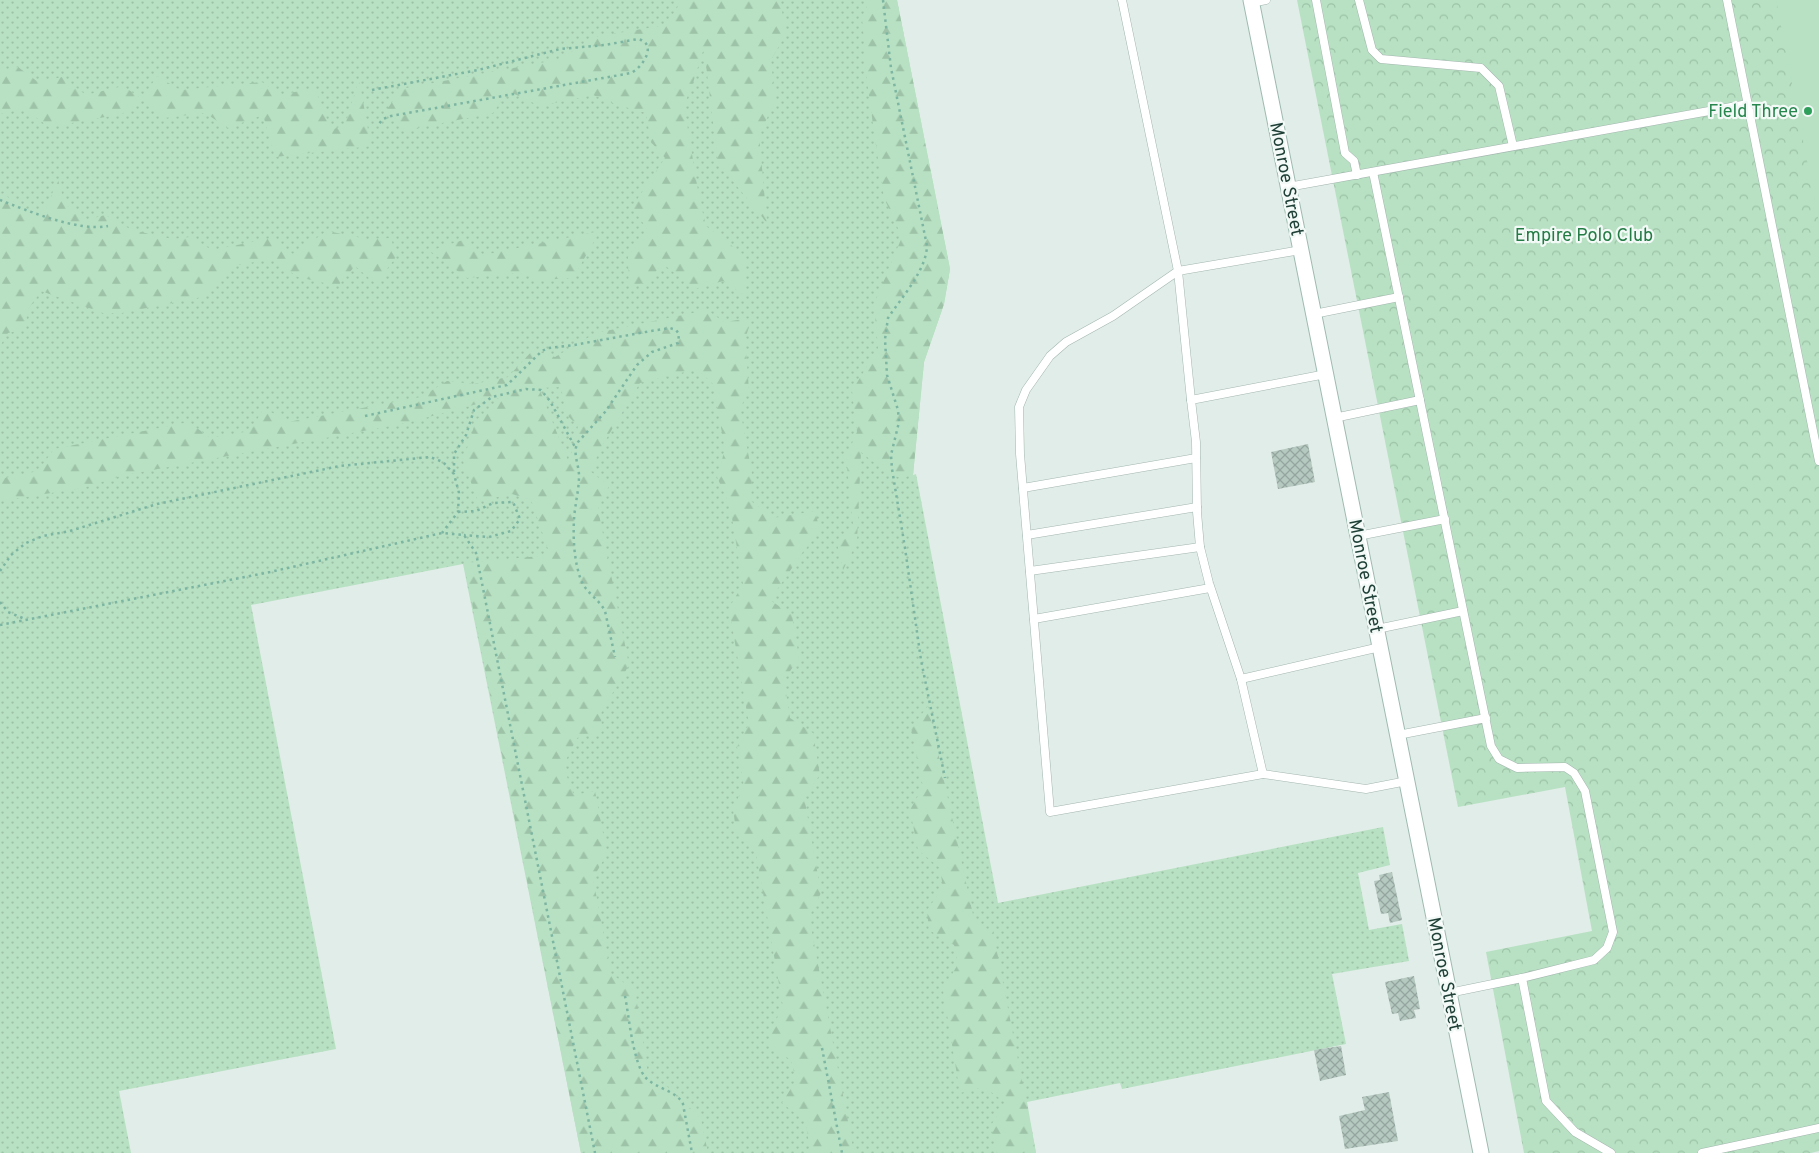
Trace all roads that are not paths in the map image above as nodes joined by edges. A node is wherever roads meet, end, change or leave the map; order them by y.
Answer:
1 (1122, 0) edge
2 (1316, 0) edge
3 (1359, 0) edge
4 (1727, 0) edge
5 (1256, 1) edge
6 (1748, 104) junction
7 (1513, 146) junction
8 (1373, 172) junction
9 (1357, 174) junction
10 (1288, 187) junction
11 (1301, 250) junction
12 (1178, 271) junction
13 (1399, 297) junction
14 (1314, 314) junction
15 (1326, 374) junction
16 (1190, 400) junction
17 (1420, 400) junction
18 (1334, 418) junction
19 (1196, 458) junction
20 (1819, 461) edge
21 (1023, 488) junction
22 (1197, 507) junction
23 (1444, 519) junction
24 (1027, 535) junction
25 (1358, 536) junction
26 (1200, 547) junction
27 (1030, 571) junction
28 (1210, 588) junction
29 (1463, 611) junction
30 (1034, 619) junction
31 (1377, 629) junction
32 (1380, 647) junction
33 (1240, 679) junction
34 (1486, 718) junction
35 (1398, 735) junction
36 (1263, 774) junction
37 (1407, 781) junction
38 (1522, 978) junction
39 (1449, 993) junction
40 (1819, 1128) edge
41 (1481, 1153) edge
42 (1611, 1153) edge
43 (1702, 1153) edge

1 - 12 lane
2 - 9 lane
3 - 7 lane
4 - 6 lane
5 - 10 main road, Monroe Street
6 - 7 lane
6 - 20 lane
7 - 8 lane
8 - 9 lane
8 - 13 lane
9 - 10 lane
10 - 11 main road, Monroe Street
11 - 12 lane
11 - 14 main road, Monroe Street
12 - 16 lane
12 - 21 lane
13 - 14 lane
13 - 17 lane
14 - 15 main road, Monroe Street
15 - 16 lane
15 - 18 main road, Monroe Street
16 - 19 lane
17 - 18 lane
17 - 23 lane
18 - 25 main road, Monroe Street
19 - 21 lane
19 - 22 lane
21 - 24 lane
22 - 24 lane
22 - 26 lane
23 - 25 lane
23 - 29 lane
24 - 27 lane
25 - 31 main road, Monroe Street
26 - 27 lane
26 - 28 lane
27 - 30 lane
28 - 30 lane
28 - 33 lane
29 - 31 lane
29 - 34 lane
30 - 36 lane
31 - 32 main road, Monroe Street
32 - 33 lane
32 - 35 main road, Monroe Street
33 - 36 lane
34 - 35 lane
34 - 38 lane
35 - 37 main road, Monroe Street
36 - 37 lane
37 - 39 main road, Monroe Street
38 - 39 lane
38 - 42 lane
39 - 41 main road, Monroe Street
40 - 43 lane

